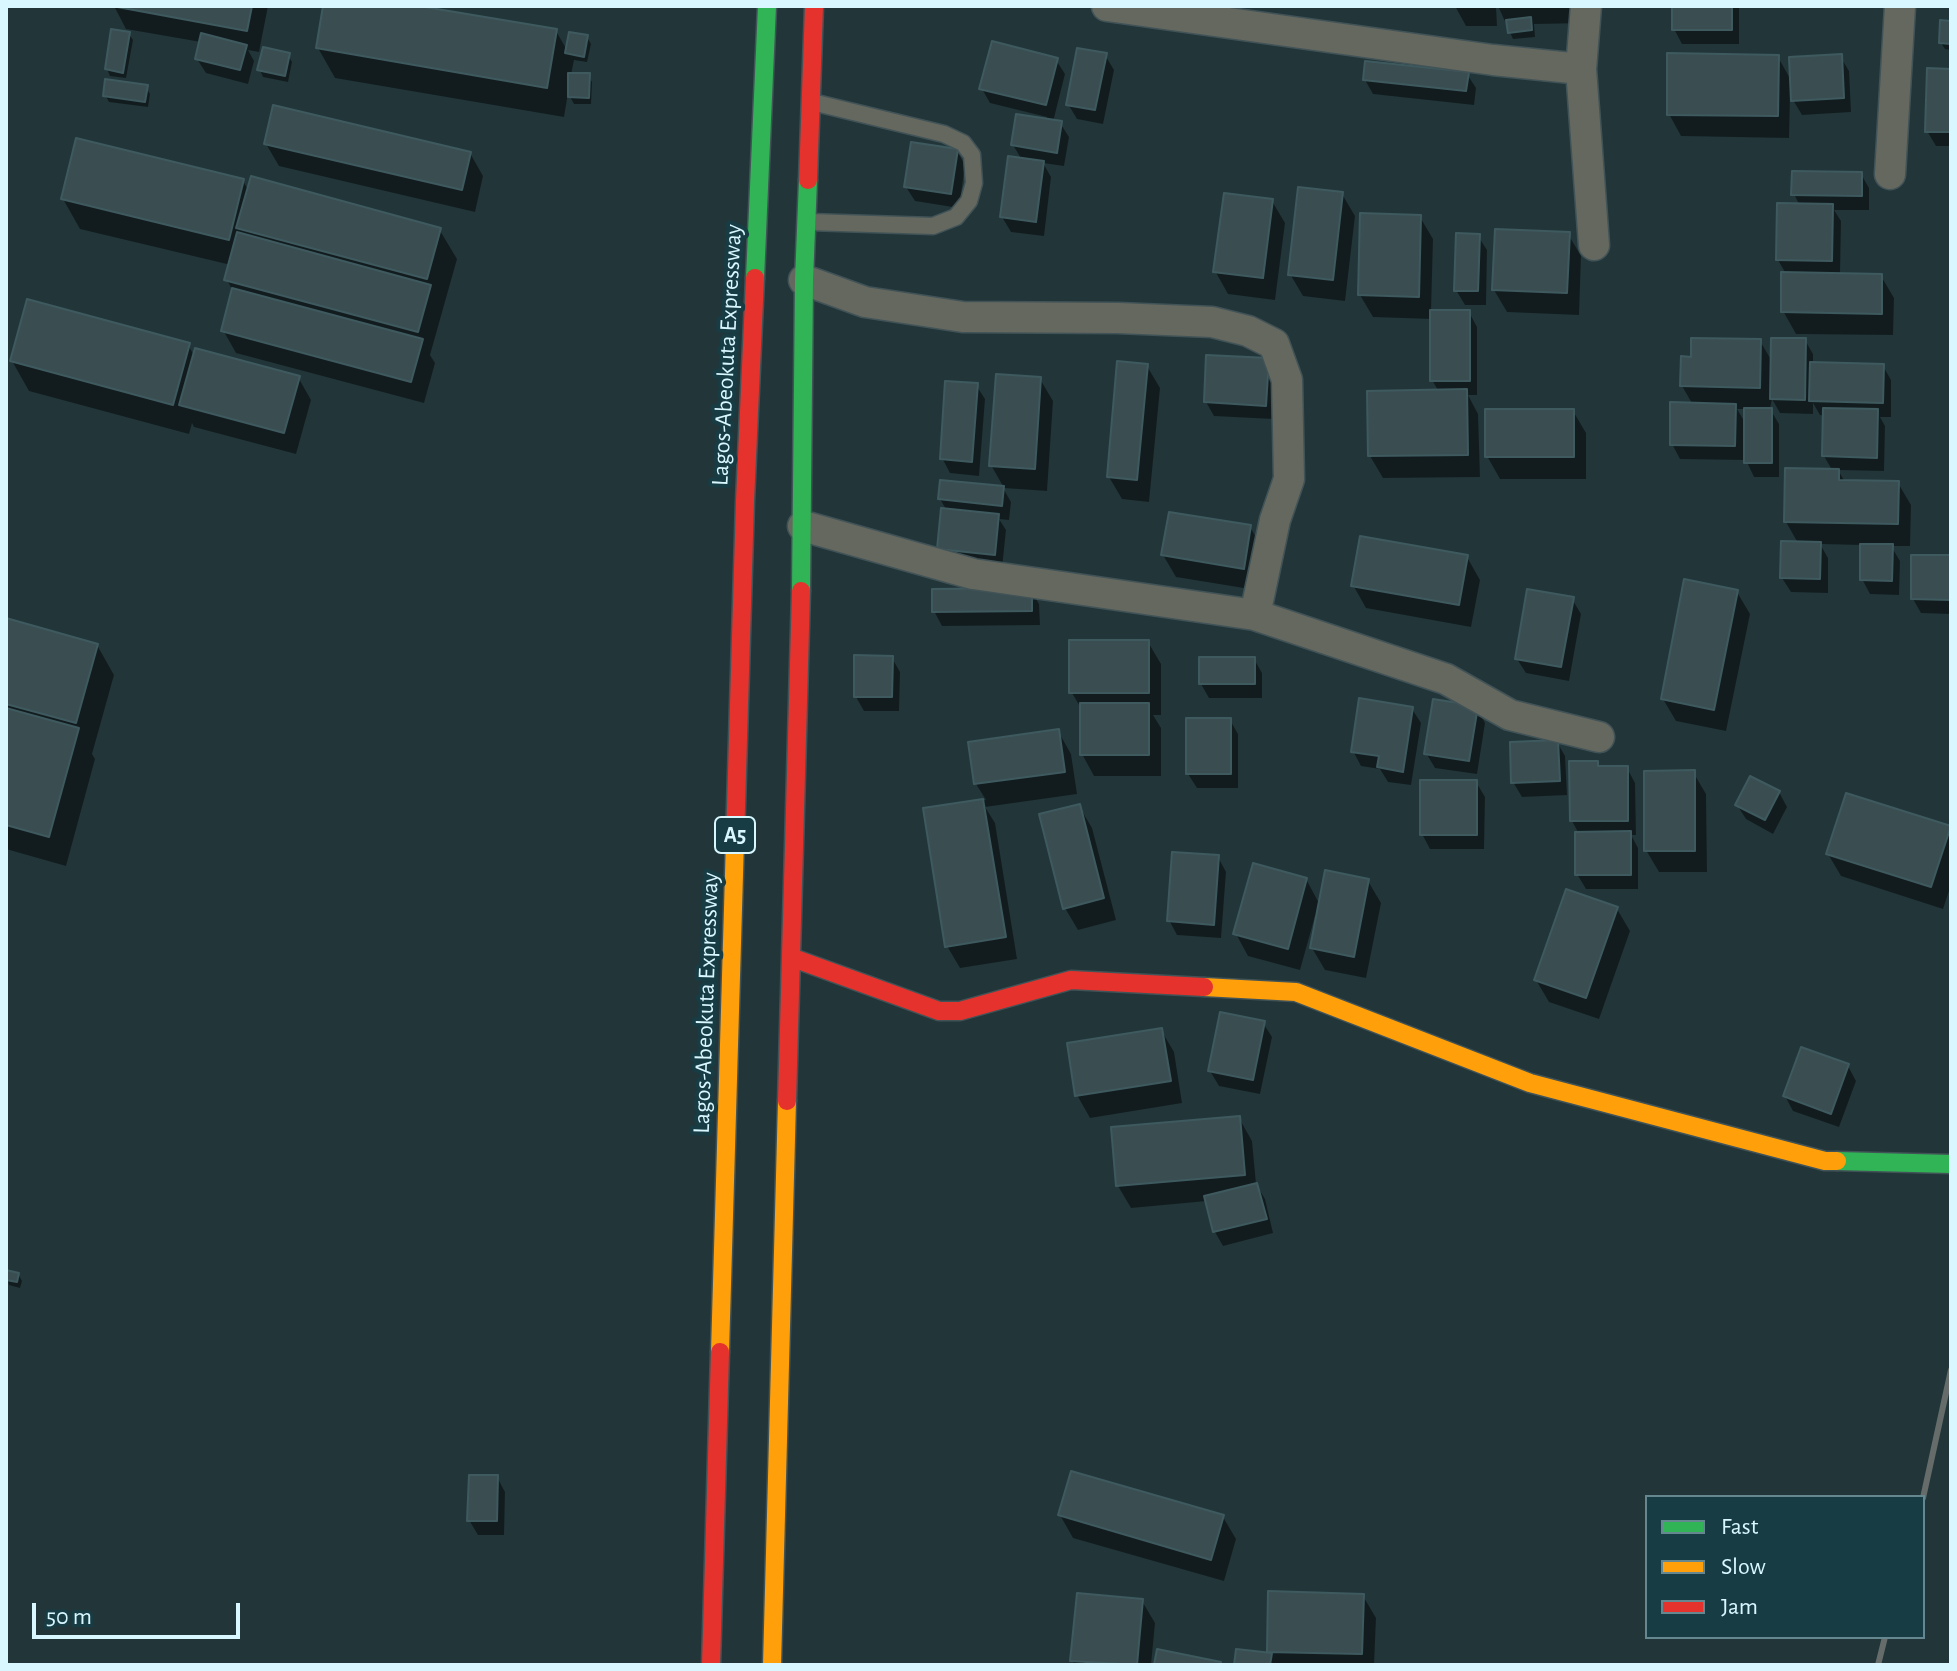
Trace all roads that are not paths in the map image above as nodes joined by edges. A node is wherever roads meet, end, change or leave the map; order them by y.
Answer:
1 (767, 6) edge
2 (814, 6) edge
3 (1107, 6) edge
4 (1586, 6) edge
5 (1900, 6) edge
6 (1581, 69) junction
7 (810, 102) junction
8 (1890, 174) dead end
9 (806, 222) junction
10 (1594, 245) dead end
11 (804, 280) junction
12 (803, 526) junction
13 (1255, 615) junction
14 (1599, 737) dead end
15 (793, 958) junction
16 (1951, 1164) edge
17 (711, 1665) edge
18 (772, 1665) edge

1 - 17 main road, Lagos-Abeokuta Expressway / A5
2 - 7 main road
3 - 6 street
4 - 6 street
5 - 8 street
6 - 10 street
7 - 9 main road
7 - 9 lane
9 - 11 main road
11 - 12 main road
11 - 13 street
12 - 13 street
12 - 15 main road
13 - 14 street
15 - 16 main road
15 - 18 main road

